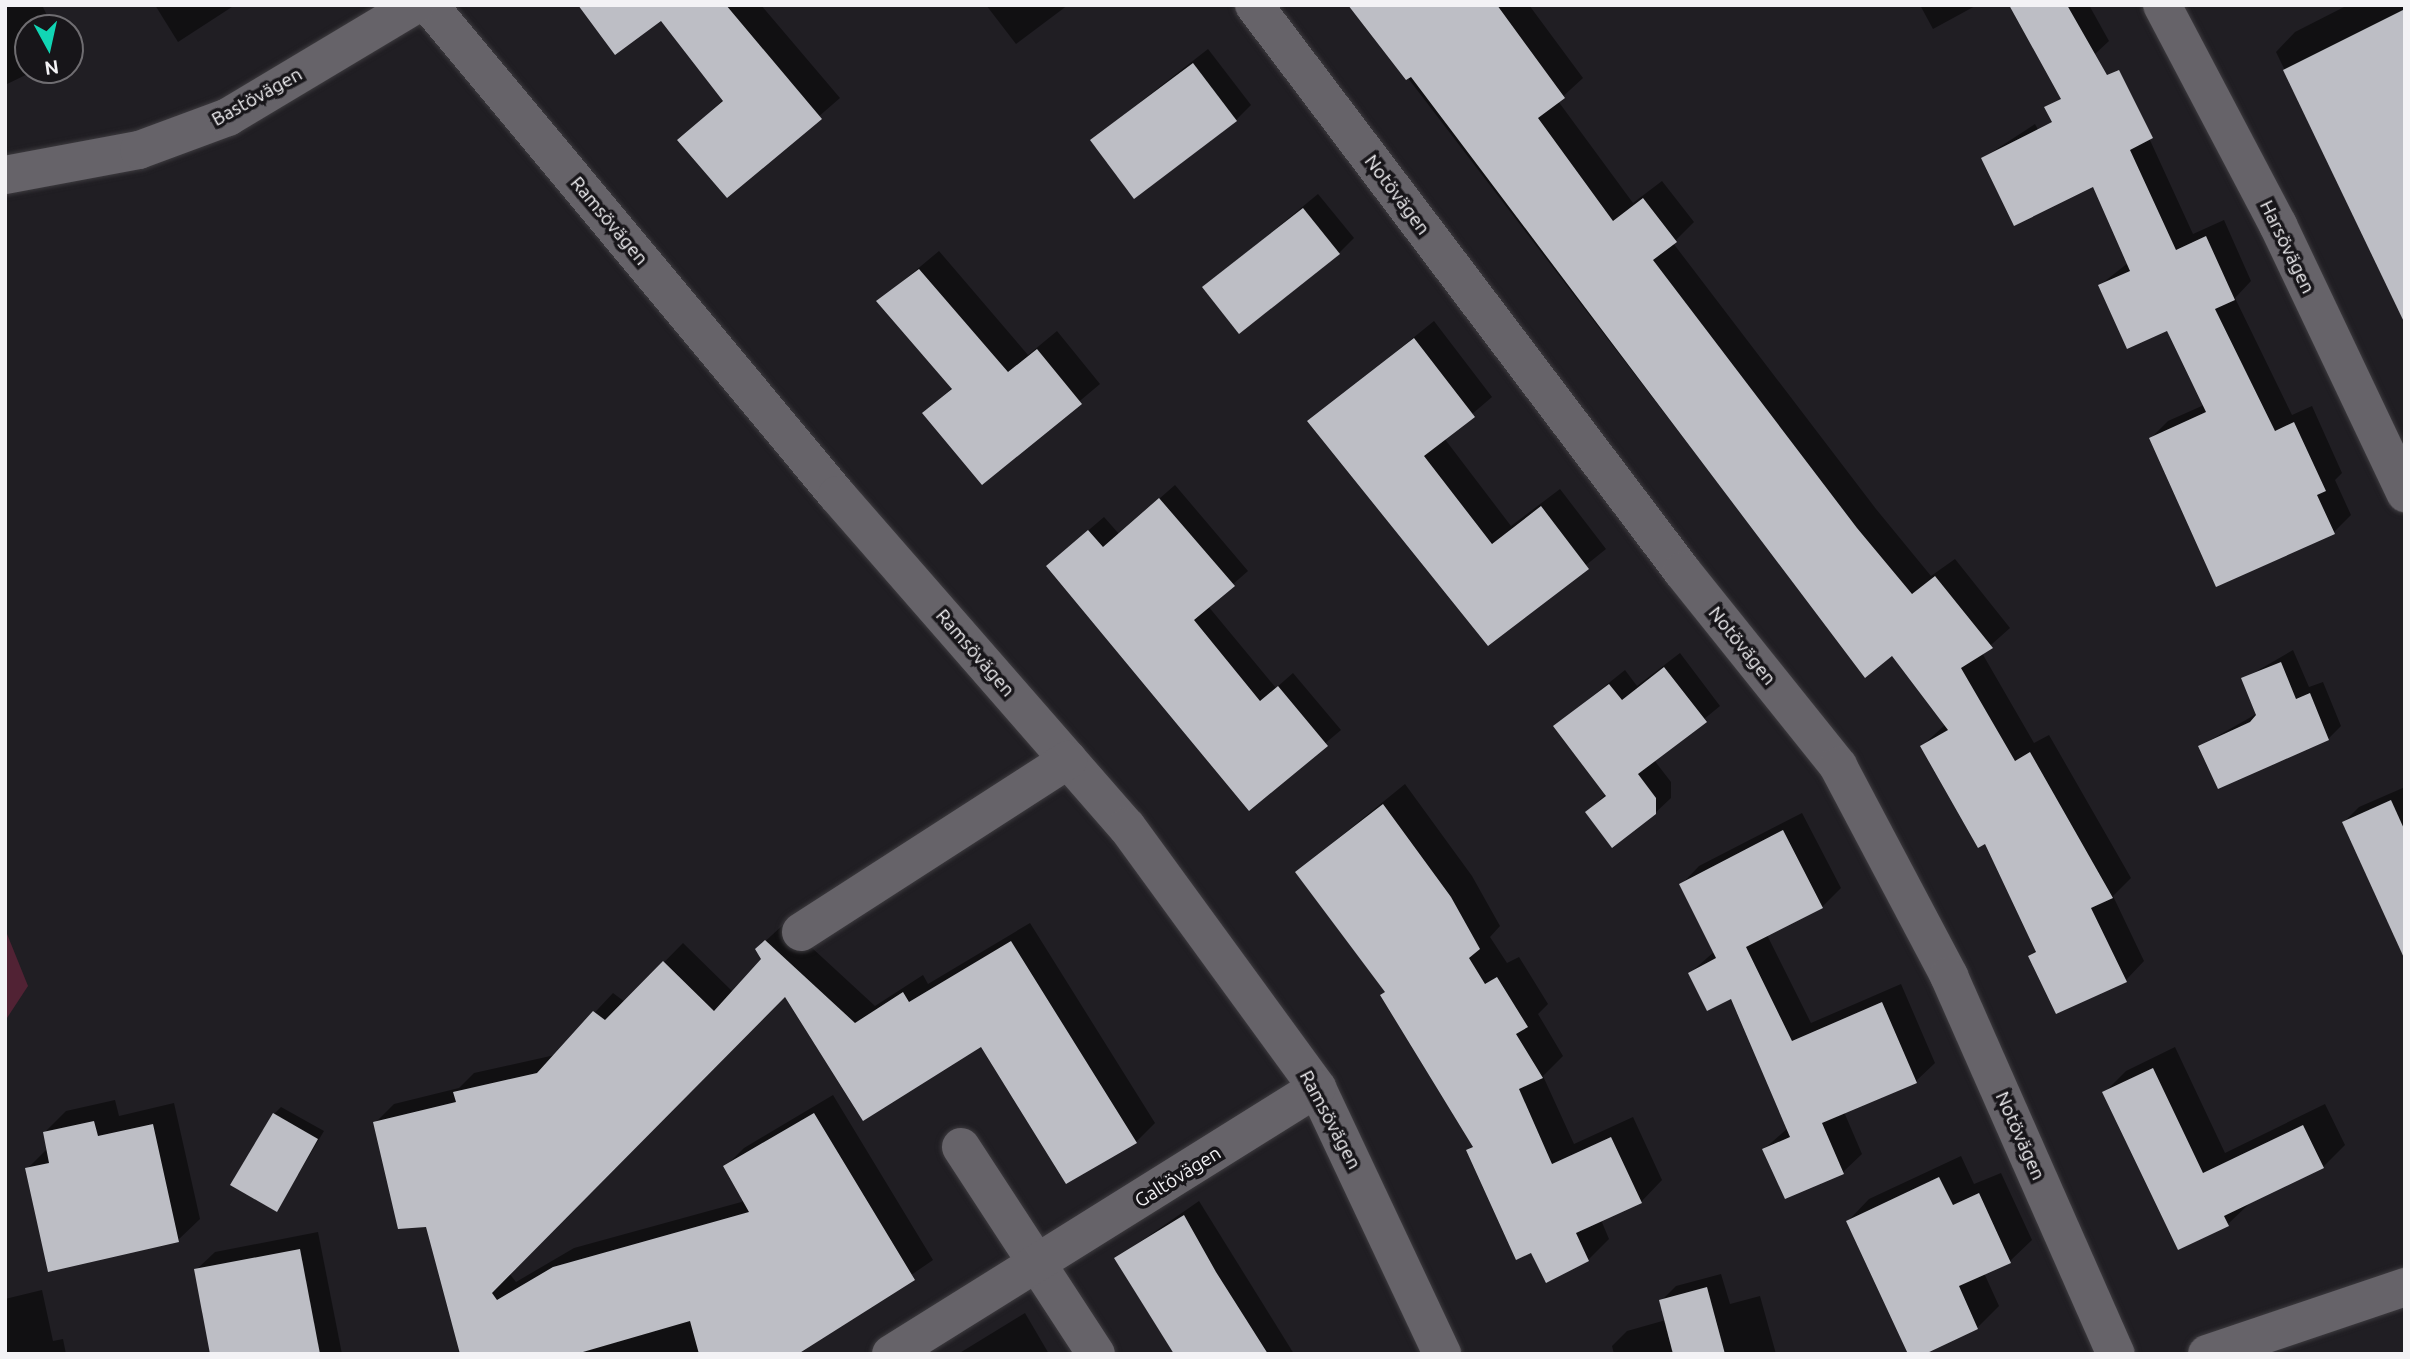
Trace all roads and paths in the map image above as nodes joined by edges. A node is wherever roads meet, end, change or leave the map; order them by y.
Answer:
1 (415, 5) edge
2 (429, 5) edge
3 (1254, 5) edge
4 (2162, 5) edge
5 (5, 175) edge
6 (2405, 493) edge
7 (1068, 760) junction
8 (801, 932) dead end
9 (1317, 1088) junction
10 (961, 1146) dead end
11 (1038, 1265) junction
12 (2405, 1287) edge
13 (891, 1354) edge
14 (1096, 1354) edge
15 (1443, 1354) edge
16 (2116, 1354) edge
17 (2207, 1354) edge

1 - 5 street, Bastövägen
2 - 7 street, Ramsövägen
3 - 16 street, Notövägen
4 - 6 street, Harsövägen
7 - 8 street
7 - 9 street, Ramsövägen
9 - 11 street, Galtövägen
9 - 15 street, Ramsövägen
10 - 11 street
11 - 13 street, Galtövägen
11 - 14 street
12 - 17 street

